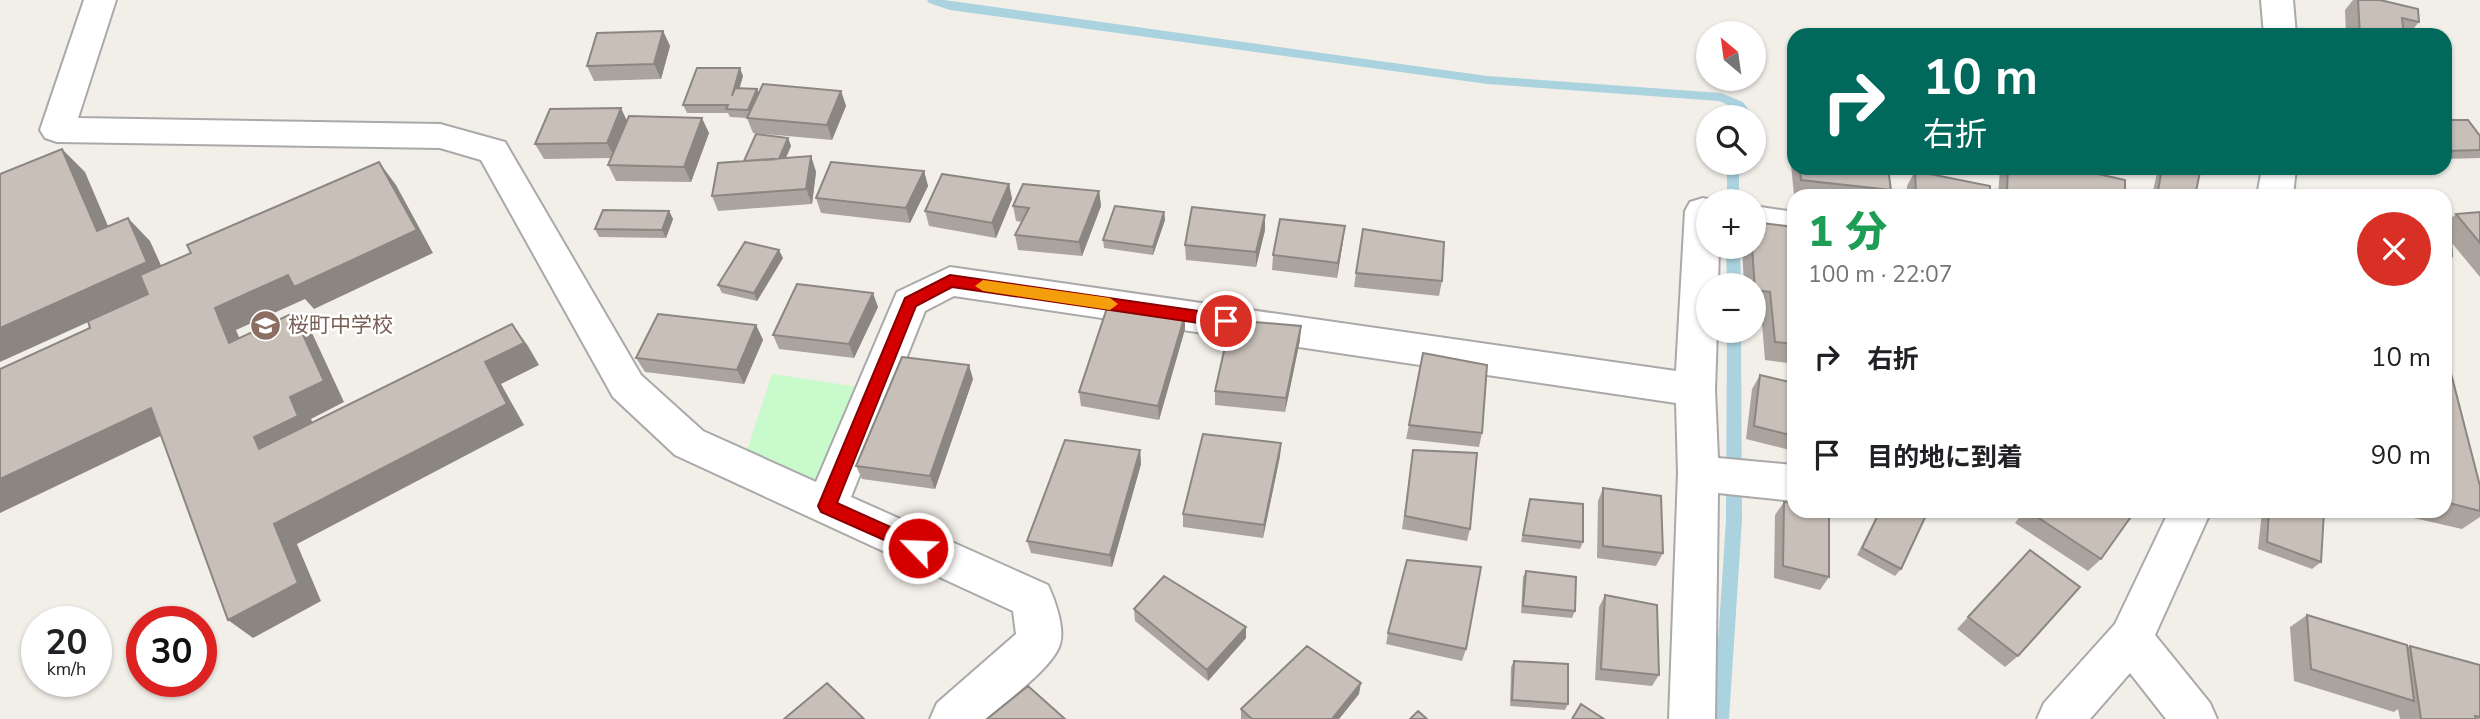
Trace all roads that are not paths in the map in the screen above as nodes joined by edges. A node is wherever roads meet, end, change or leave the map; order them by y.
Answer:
1 (100, 0) edge
2 (2277, 0) edge
3 (2279, 28) edge
4 (1766, 221) edge
5 (1787, 224) edge
6 (1701, 259) edge
7 (1695, 390) junction
8 (1698, 473) junction
9 (1787, 482) edge
10 (827, 506) junction
11 (2187, 518) edge
12 (2131, 639) junction
13 (953, 719) edge
14 (1692, 719) edge
15 (2060, 719) edge
16 (2194, 719) edge

1 - 10 street
2 - 3 street
4 - 5 street
6 - 7 street
7 - 8 street
7 - 10 street
8 - 9 street
8 - 14 street
10 - 13 street
11 - 12 street
12 - 15 street
12 - 16 street

